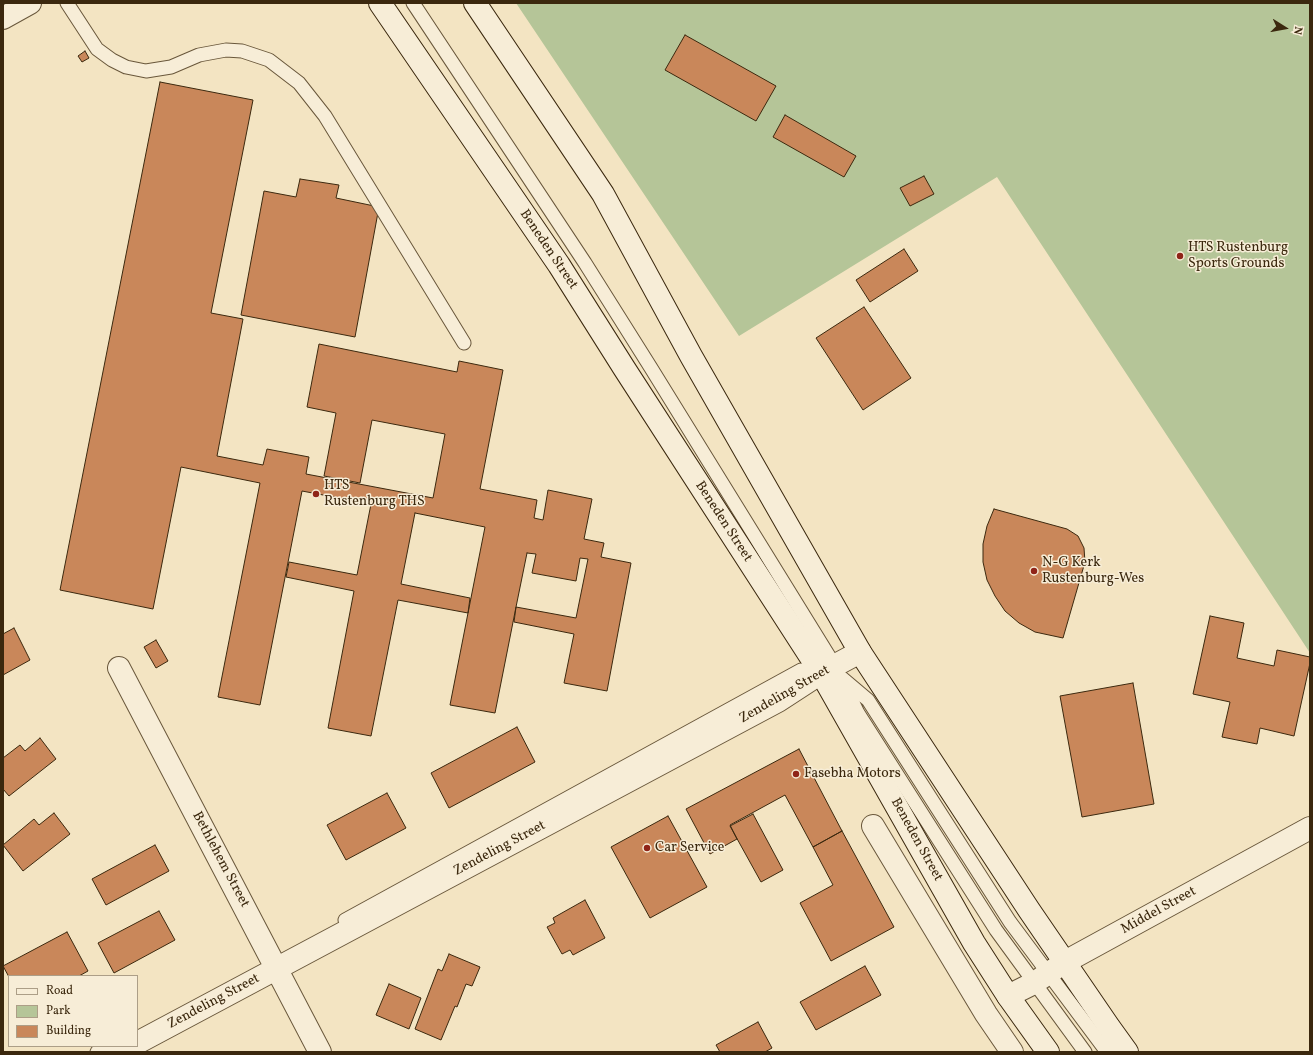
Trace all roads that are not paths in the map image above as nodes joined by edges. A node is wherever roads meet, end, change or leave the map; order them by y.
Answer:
1 (30, 3) edge
2 (67, 3) edge
3 (380, 3) edge
4 (413, 3) edge
5 (475, 3) edge
6 (3, 18) edge
7 (464, 343) dead end
8 (860, 652) junction
9 (119, 668) dead end
10 (833, 672) junction
11 (873, 826) dead end
12 (1310, 828) edge
13 (274, 964) junction
14 (1049, 973) junction
15 (1008, 996) junction
16 (138, 1031) edge
17 (138, 1042) edge
18 (106, 1047) edge
19 (129, 1047) edge
20 (97, 1052) edge
21 (120, 1052) edge
22 (320, 1052) edge
23 (1012, 1052) edge
24 (1048, 1052) edge
25 (1086, 1052) edge
26 (1107, 1052) edge
27 (1127, 1052) edge

1 - 6 main road
2 - 7 lane
3 - 10 main road, Beneden Street
4 - 10 lane
5 - 8 main road
8 - 10 main road, Zendeling Street
8 - 14 main road
9 - 13 main road, Bethlehem Street
10 - 13 main road, Zendeling Street
10 - 14 lane
10 - 15 main road, Beneden Street
11 - 23 main road
12 - 14 main road, Middel Street
13 - 16 lane
13 - 17 main road, Zendeling Street
13 - 22 main road, Bethlehem Street
14 - 15 main road, Middel Street
14 - 25 lane
14 - 26 lane
14 - 27 main road
15 - 24 main road, Beneden Street
18 - 20 lane
19 - 21 main road

